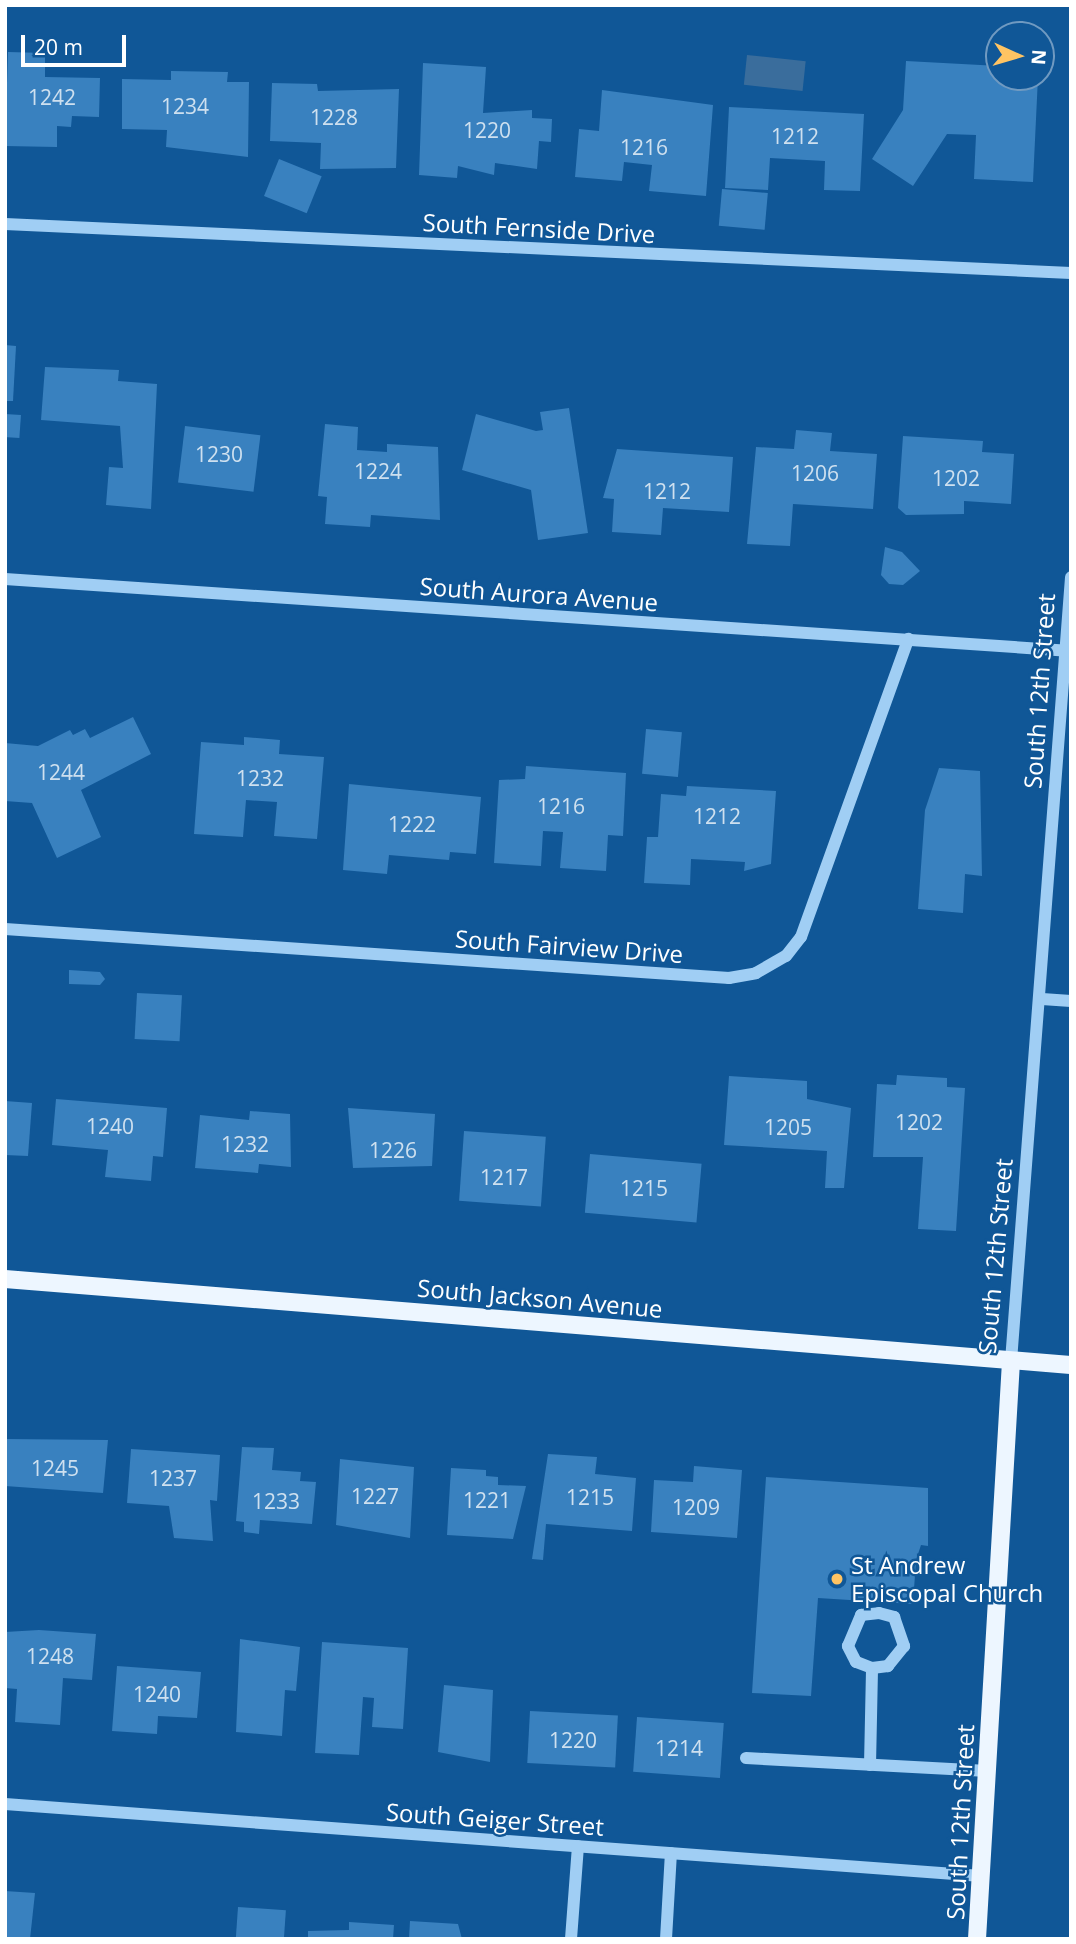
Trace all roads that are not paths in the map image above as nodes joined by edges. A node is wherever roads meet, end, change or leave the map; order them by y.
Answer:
1 (5, 224) edge
2 (1071, 273) edge
3 (1071, 577) edge
4 (5, 579) edge
5 (908, 639) junction
6 (1069, 651) edge
7 (5, 929) edge
8 (1042, 999) junction
9 (1071, 1001) edge
10 (5, 1279) edge
11 (1011, 1361) junction
12 (1071, 1365) edge
13 (872, 1668) junction
14 (746, 1758) dead end
15 (870, 1765) junction
16 (988, 1770) junction
17 (5, 1804) edge
18 (578, 1846) junction
19 (671, 1853) junction
20 (981, 1876) junction
21 (571, 1939) edge
22 (666, 1939) edge
23 (977, 1939) edge

1 - 2 street, South Fernside Drive
3 - 6 street, South 12th Street
4 - 5 street, South Aurora Avenue
5 - 6 street, South Aurora Avenue
5 - 7 street, South Fairview Drive
6 - 8 street, South 12th Street
8 - 9 street
8 - 11 street, South 12th Street
10 - 11 main road, South Jackson Avenue
11 - 12 main road, South Jackson Avenue
11 - 16 main road, South 12th Street
13 - 13 street
13 - 15 street
14 - 15 street
15 - 16 street
16 - 20 main road, South 12th Street
17 - 18 street, South Geiger Street
18 - 19 street, South Geiger Street
18 - 21 street
19 - 20 street, South Geiger Street
19 - 22 street
20 - 23 main road, South 12th Street

